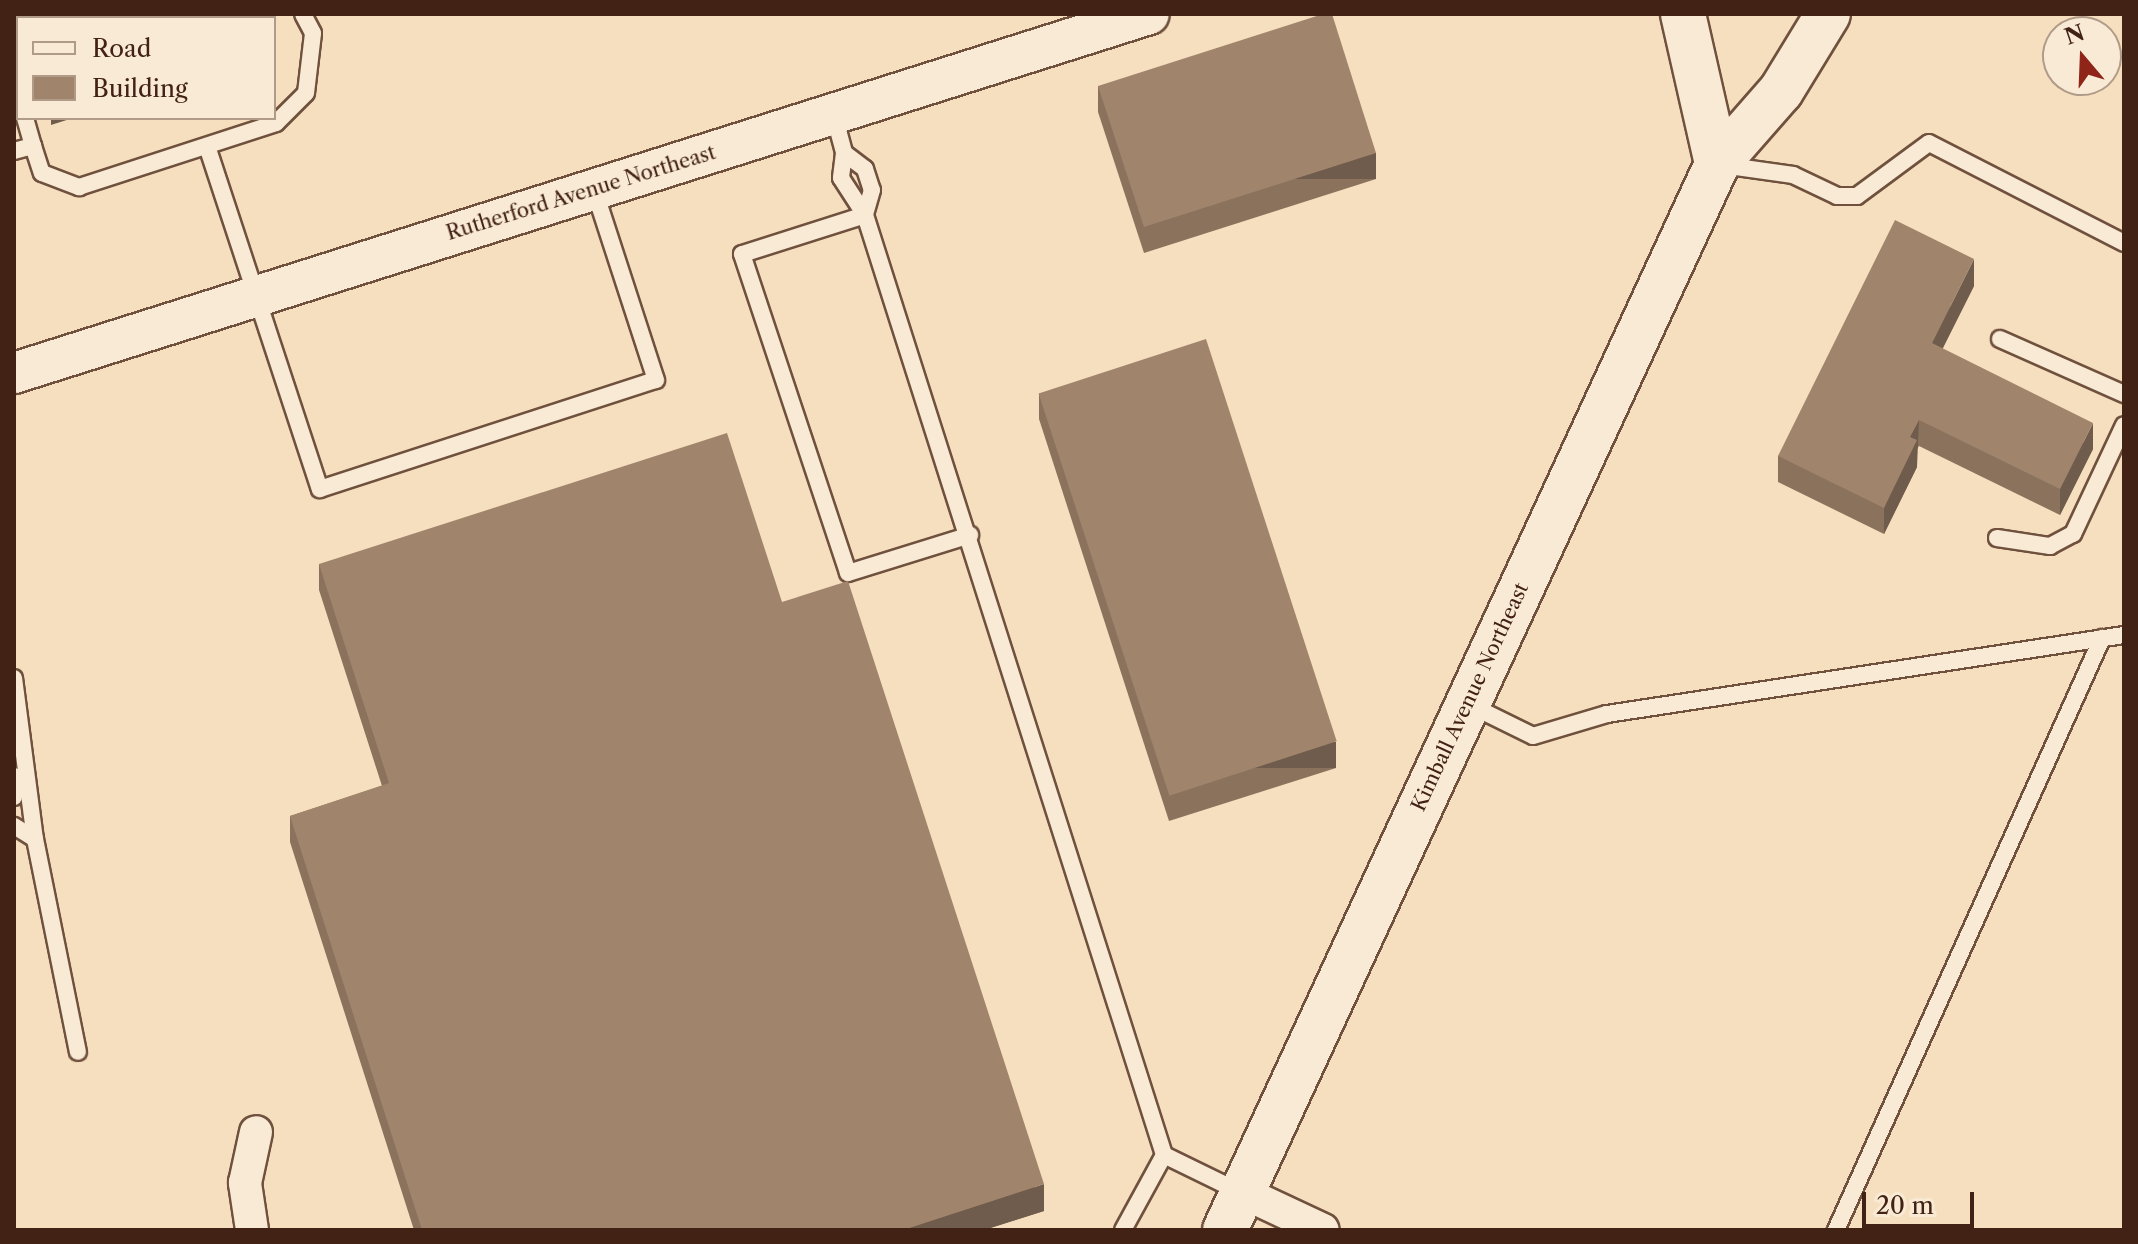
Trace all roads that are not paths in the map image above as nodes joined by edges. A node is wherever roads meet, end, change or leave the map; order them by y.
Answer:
1 (303, 14) edge
2 (1149, 14) edge
3 (1683, 14) edge
4 (1828, 14) edge
5 (1093, 22) edge
6 (834, 114) junction
7 (26, 120) edge
8 (249, 120) edge
9 (238, 138) junction
10 (33, 146) junction
11 (208, 149) junction
12 (14, 151) edge
13 (844, 153) junction
14 (1717, 164) junction
15 (594, 189) junction
16 (865, 215) junction
17 (2124, 243) edge
18 (257, 295) junction
19 (2000, 339) dead end
20 (14, 373) edge
21 (2124, 394) edge
22 (2124, 425) edge
23 (970, 535) junction
24 (1997, 538) dead end
25 (2124, 635) edge
26 (2102, 638) junction
27 (14, 678) edge
28 (1467, 704) junction
29 (14, 776) edge
30 (14, 797) edge
31 (14, 826) edge
32 (35, 839) junction
33 (78, 1052) dead end
34 (256, 1132) dead end
35 (1164, 1155) junction
36 (1233, 1211) edge
37 (252, 1230) edge
38 (1123, 1230) edge
39 (1323, 1230) edge
40 (1836, 1230) edge

1 - 9 lane
2 - 5 street, Rutherford Avenue Northeast
3 - 14 main road
4 - 14 main road, Kimball Avenue Northeast
5 - 6 street, Rutherford Avenue Northeast
6 - 13 lane
6 - 15 street, Rutherford Avenue Northeast
7 - 10 lane
8 - 9 lane
9 - 11 lane
10 - 11 lane
10 - 12 lane
11 - 18 lane
13 - 16 lane
13 - 16 lane
14 - 17 lane
14 - 28 main road, Kimball Avenue Northeast
15 - 18 street, Rutherford Avenue Northeast
15 - 18 lane
16 - 23 lane
16 - 23 lane
18 - 20 street, Rutherford Avenue Northeast
19 - 21 lane
22 - 24 lane
23 - 35 lane
25 - 26 lane
26 - 28 lane
26 - 40 lane
27 - 32 lane
28 - 36 main road, Kimball Avenue Northeast
29 - 30 lane
31 - 32 lane
32 - 33 lane
34 - 37 street
35 - 36 lane
35 - 38 lane
36 - 39 street

